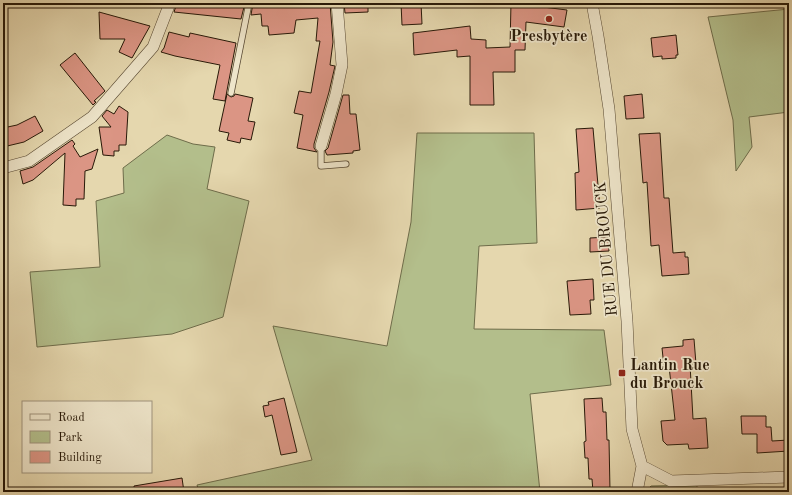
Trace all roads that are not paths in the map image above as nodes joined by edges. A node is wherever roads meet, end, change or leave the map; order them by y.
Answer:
1 (170, 3) edge
2 (249, 3) edge
3 (337, 3) edge
4 (592, 3) edge
5 (232, 93) dead end
6 (321, 146) joint
7 (346, 164) dead end
8 (3, 168) edge
9 (642, 466) junction
10 (789, 478) edge
11 (637, 492) edge

1 - 8 street
2 - 5 lane
3 - 6 street
4 - 9 street, RUE DU BROUCK
6 - 7 lane
9 - 10 street
9 - 11 street, RUE DU BROUCK

